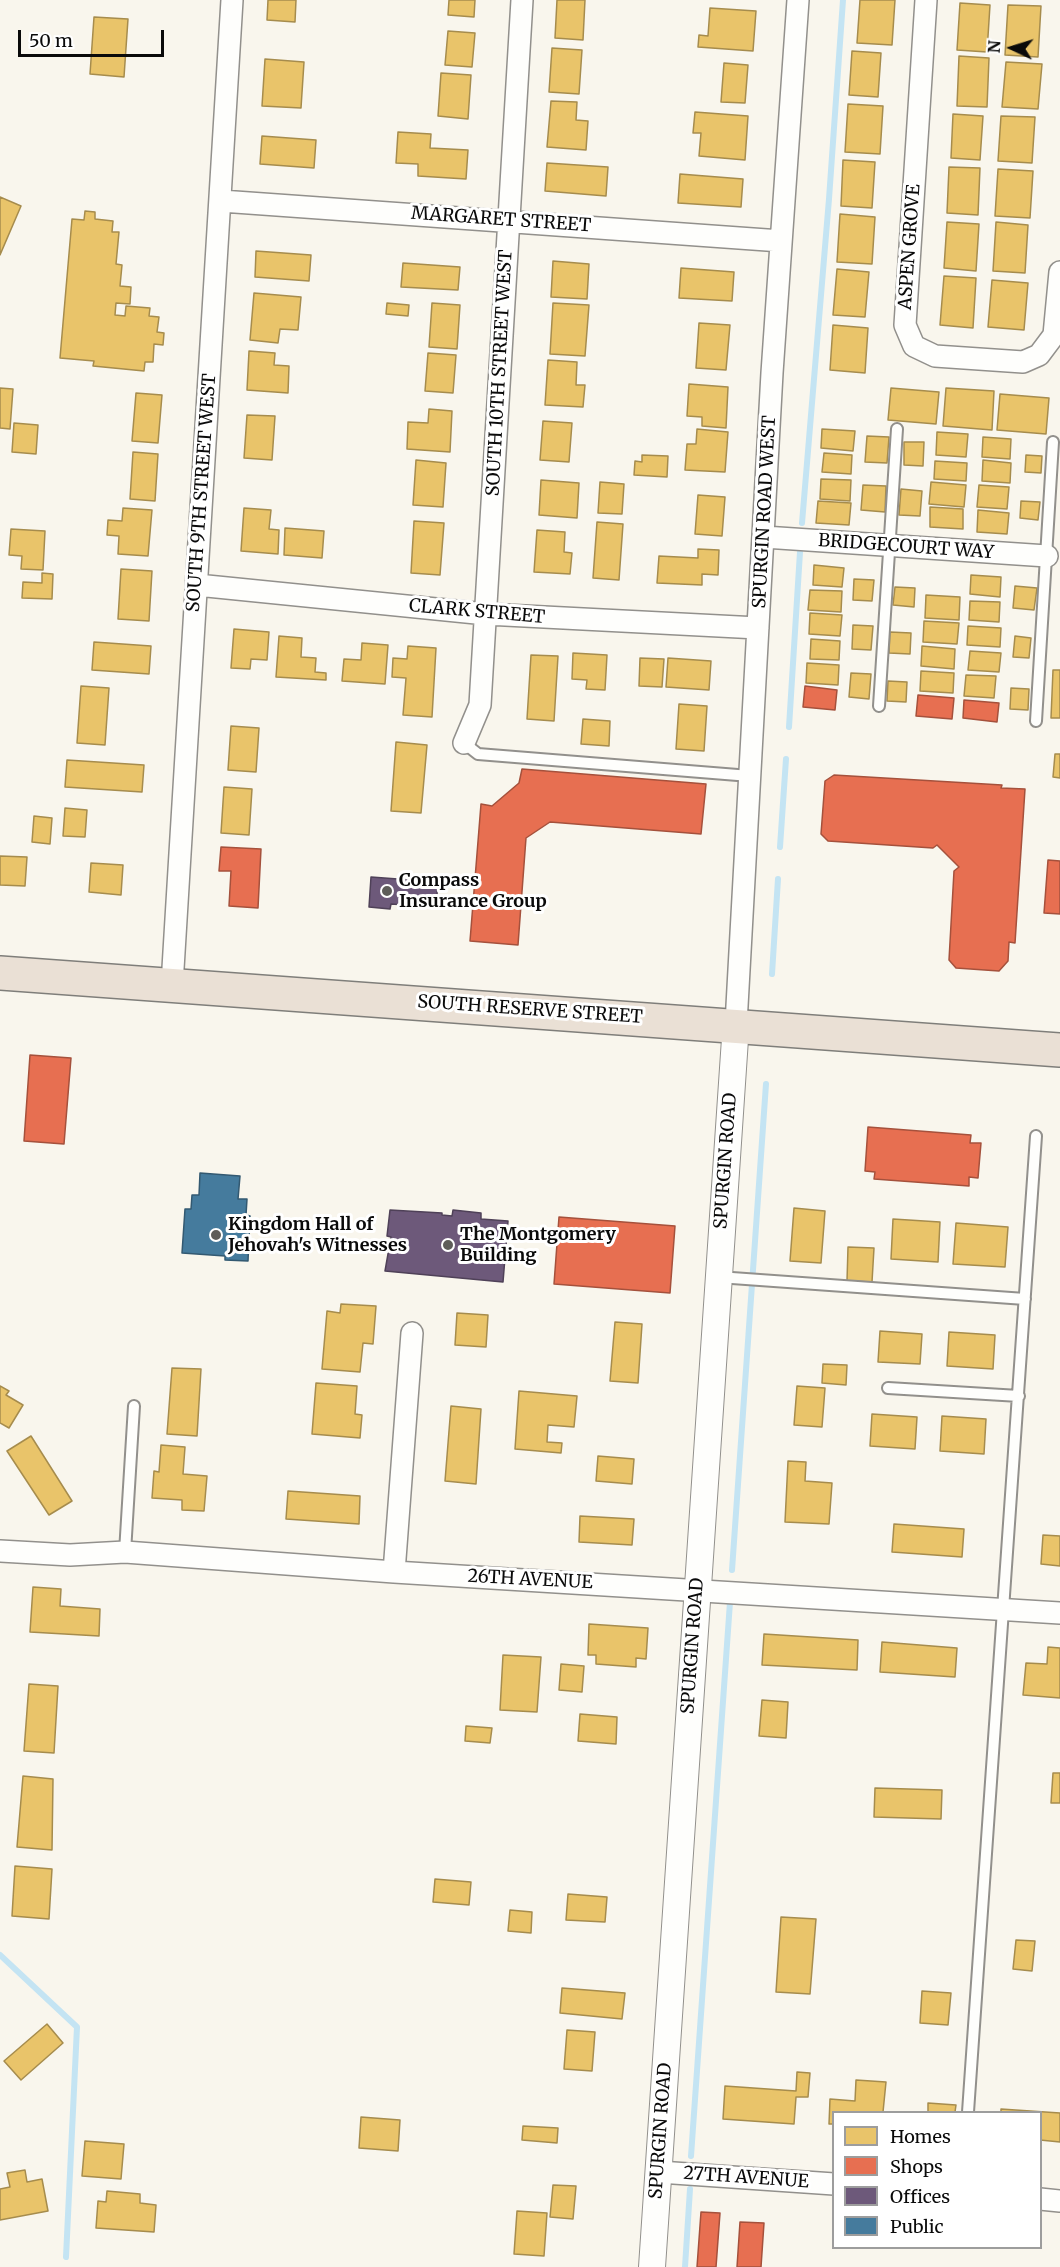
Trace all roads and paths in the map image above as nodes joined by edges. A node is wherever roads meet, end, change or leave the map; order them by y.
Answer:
1 (232, 0) edge
2 (522, 0) edge
3 (798, 0) edge
4 (926, 0) edge
5 (221, 201) junction
6 (509, 220) junction
7 (781, 241) junction
8 (1060, 272) edge
9 (897, 429) dead end
10 (1053, 442) dead end
11 (764, 537) junction
12 (889, 546) junction
13 (1047, 556) junction
14 (197, 585) junction
15 (486, 614) junction
16 (758, 628) junction
17 (879, 706) dead end
18 (1036, 721) dead end
19 (464, 743) joint
20 (750, 776) junction
21 (0, 973) edge
22 (172, 985) junction
23 (736, 1024) junction
24 (1060, 1050) edge
25 (1036, 1136) dead end
26 (718, 1277) junction
27 (1025, 1299) junction
28 (412, 1333) dead end
29 (888, 1388) dead end
30 (1019, 1396) junction
31 (134, 1406) dead end
32 (0, 1551) edge
33 (125, 1552) junction
34 (394, 1572) junction
35 (696, 1590) junction
36 (1004, 1608) junction
37 (1060, 1613) edge
38 (968, 2111) edge
39 (658, 2172) junction
40 (832, 2184) edge
41 (1042, 2199) edge
42 (1060, 2201) edge
43 (652, 2267) edge

1 - 5 street, SOUTH 9TH STREET WEST
2 - 6 street, SOUTH 10TH STREET WEST
3 - 7 street, SPURGIN ROAD WEST
4 - 8 street, ASPEN GROVE
5 - 6 street, MARGARET STREET
5 - 14 street, SOUTH 9TH STREET WEST
6 - 7 street, MARGARET STREET
6 - 15 street, SOUTH 10TH STREET WEST
7 - 11 street, SPURGIN ROAD WEST
9 - 12 lane
10 - 13 lane
11 - 12 street, BRIDGECOURT WAY
11 - 16 street, SPURGIN ROAD WEST
12 - 13 street, BRIDGECOURT WAY
12 - 17 lane
13 - 18 lane
14 - 15 street, CLARK STREET
14 - 22 street, SOUTH 9TH STREET WEST
15 - 16 street, CLARK STREET
15 - 19 street, SOUTH 10TH STREET WEST
16 - 20 street, SPURGIN ROAD WEST
19 - 20 lane
20 - 23 street, SPURGIN ROAD WEST
21 - 22 highway, SOUTH RESERVE STREET
22 - 23 highway, SOUTH RESERVE STREET
23 - 24 highway, SOUTH RESERVE STREET
23 - 26 street, SPURGIN ROAD
25 - 27 lane
26 - 27 lane
26 - 35 street, SPURGIN ROAD
27 - 30 lane
28 - 34 street
29 - 30 lane
30 - 36 lane
31 - 33 lane
32 - 33 street, 26TH AVENUE
33 - 34 street, 26TH AVENUE
34 - 35 street, 26TH AVENUE
35 - 36 street, 26TH AVENUE
35 - 39 street, SPURGIN ROAD
36 - 37 street, 26TH AVENUE
36 - 38 lane
39 - 40 street, 27TH AVENUE
39 - 43 street, SPURGIN ROAD
41 - 42 street

